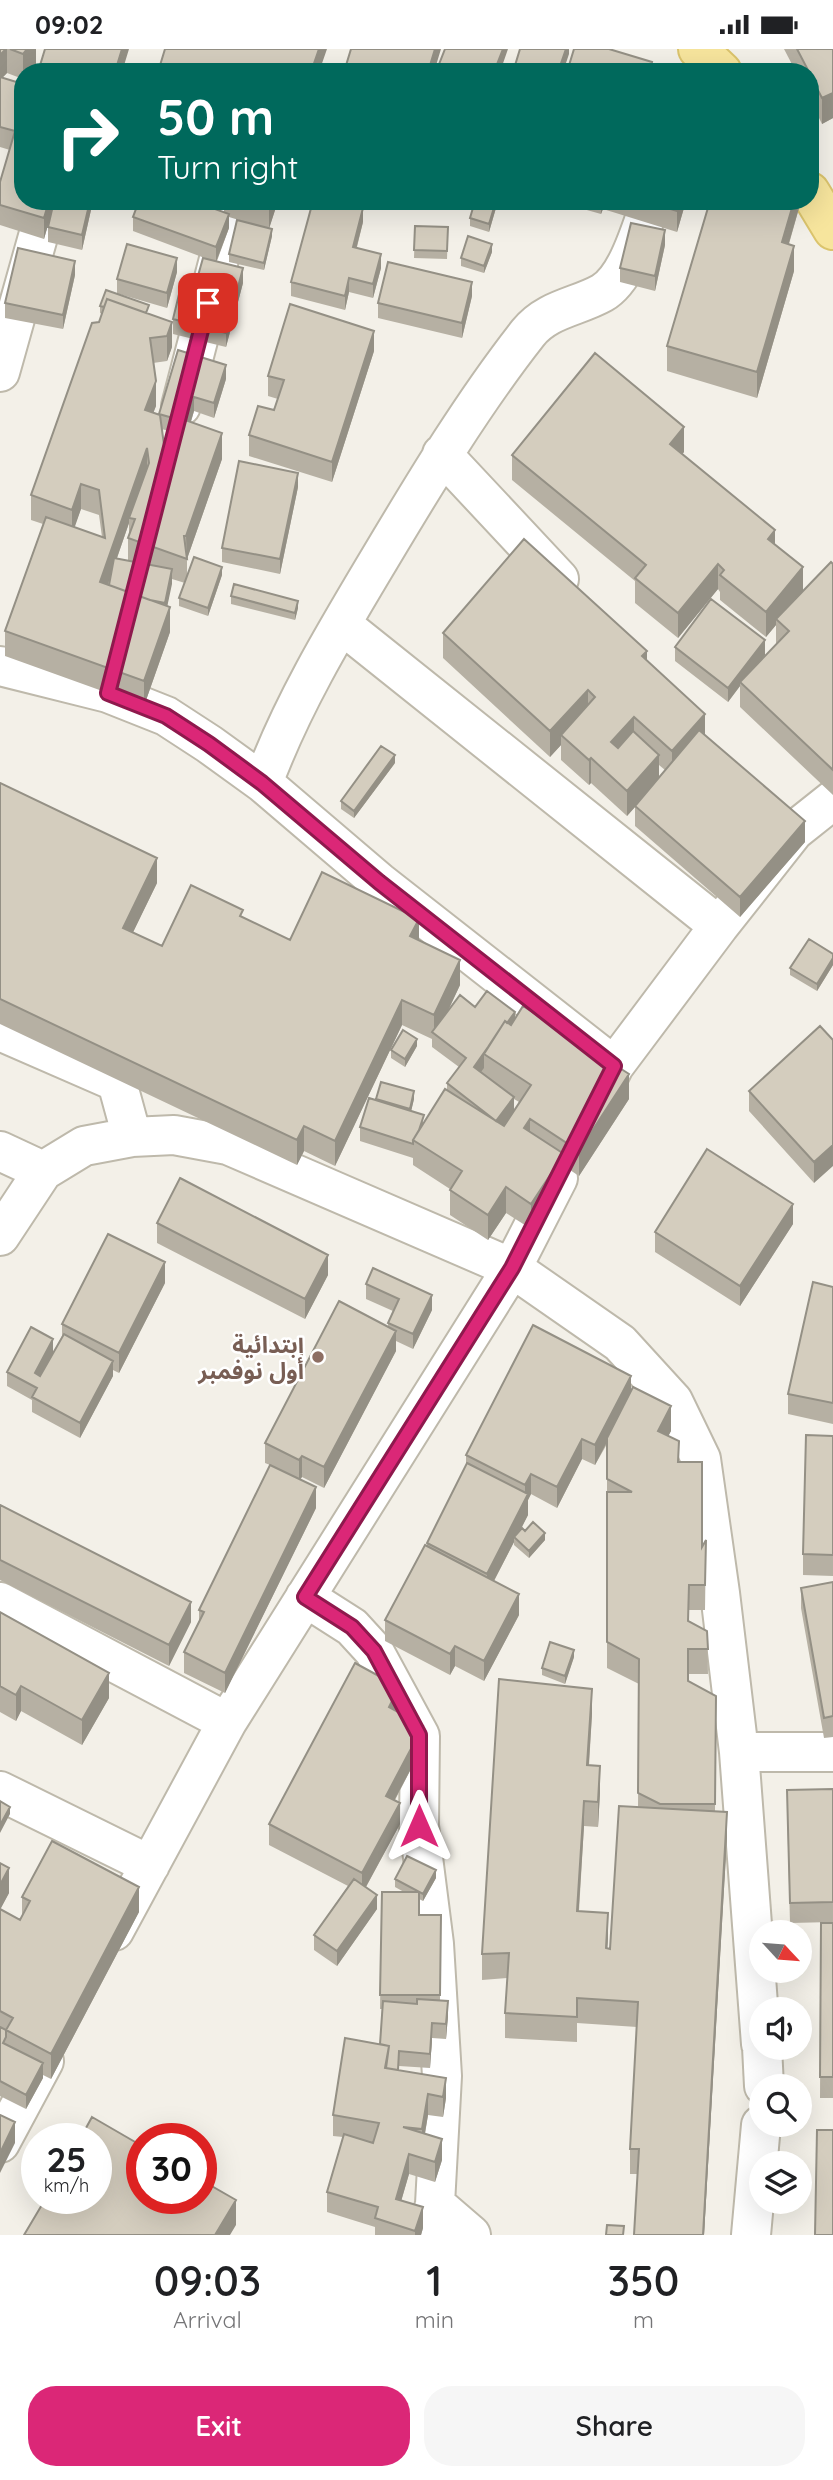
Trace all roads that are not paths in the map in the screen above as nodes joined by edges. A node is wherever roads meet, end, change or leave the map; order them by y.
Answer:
1 (819, 207) edge
2 (45, 210) edge
3 (232, 210) edge
4 (648, 210) edge
5 (833, 230) edge
6 (0, 372) edge
7 (173, 438) edge
8 (442, 454) junction
9 (585, 607) edge
10 (129, 609) edge
11 (341, 624) junction
12 (0, 666) edge
13 (108, 693) junction
14 (262, 783) junction
15 (833, 800) edge
16 (719, 926) junction
17 (0, 1031) edge
18 (614, 1066) junction
19 (132, 1137) junction
20 (0, 1151) edge
21 (43, 1171) junction
22 (0, 1235) edge
23 (512, 1268) junction
24 (305, 1597) junction
25 (0, 1602) edge
26 (227, 1722) junction
27 (739, 1752) junction
28 (833, 1752) edge
29 (0, 1791) edge
30 (150, 1865) junction
31 (98, 1962) edge
32 (757, 1997) edge
33 (59, 2034) edge
34 (760, 2137) edge
35 (0, 2143) edge
36 (431, 2219) edge
37 (471, 2235) edge
38 (751, 2235) edge

1 - 5 main road
2 - 6 street
3 - 7 street
4 - 8 street
8 - 9 street
8 - 11 street
10 - 13 street
11 - 14 street
11 - 16 street
12 - 13 street
13 - 14 street
14 - 18 street
15 - 16 street
16 - 18 street
17 - 19 street
18 - 23 street
19 - 21 street
19 - 23 street
20 - 21 street
21 - 22 street
23 - 24 street
23 - 27 street
24 - 26 street
24 - 36 street
25 - 26 street
26 - 30 street
27 - 28 street
27 - 32 street
29 - 30 street
30 - 31 street
33 - 35 street
34 - 38 street
36 - 37 street

